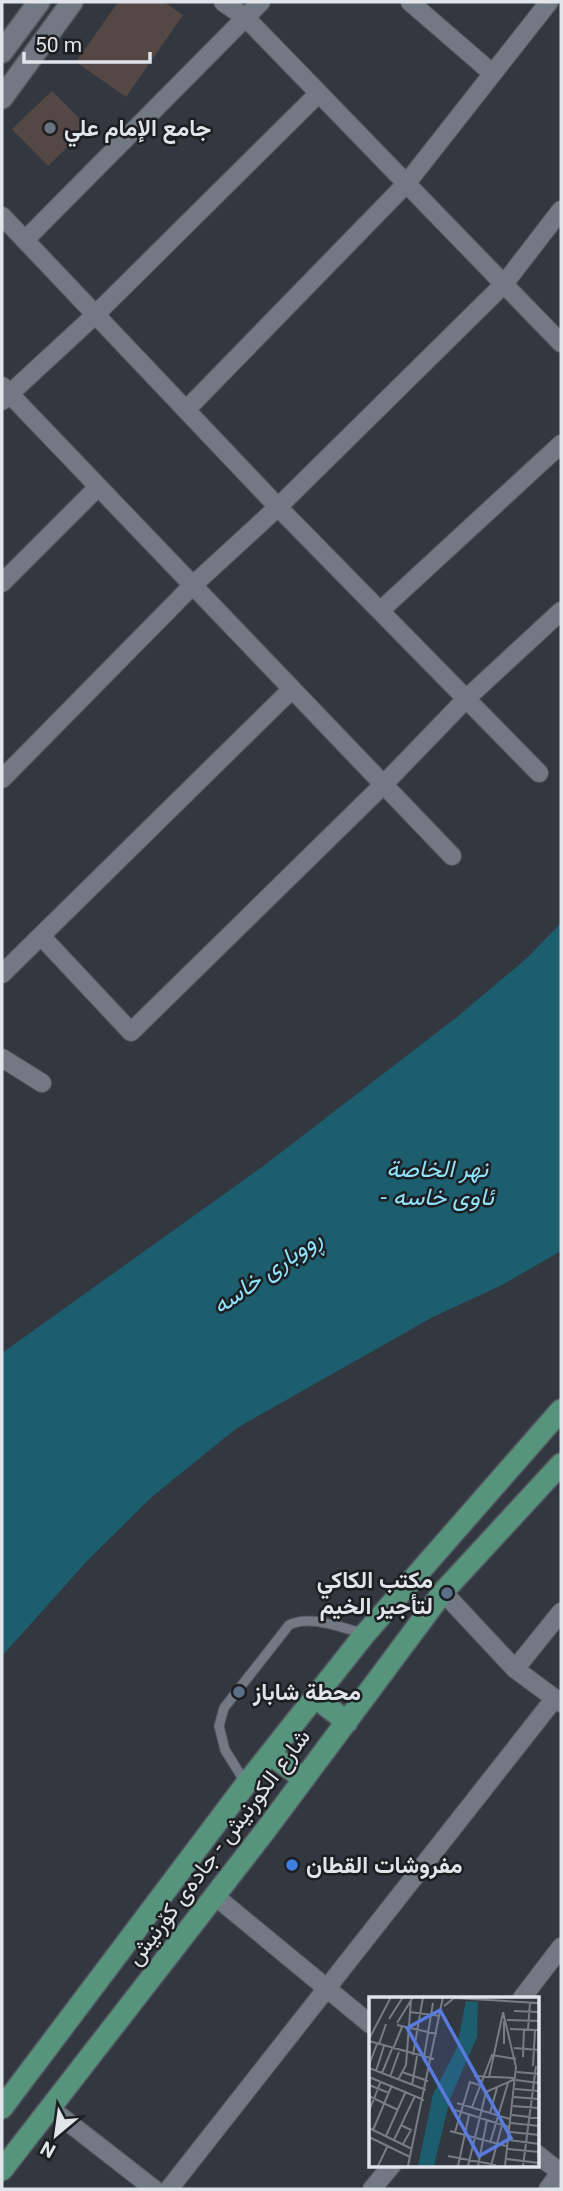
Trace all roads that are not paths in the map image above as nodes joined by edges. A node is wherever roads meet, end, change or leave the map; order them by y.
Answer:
1 (39, 2) edge
2 (72, 2) edge
3 (223, 2) edge
4 (261, 2) edge
5 (410, 2) edge
6 (550, 2) edge
7 (246, 18) junction
8 (2, 52) edge
9 (492, 73) junction
10 (318, 94) junction
11 (2, 98) edge
12 (406, 184) junction
13 (561, 210) edge
14 (2, 216) edge
15 (25, 240) junction
16 (504, 284) junction
17 (95, 315) junction
18 (561, 343) edge
19 (4, 394) edge
20 (186, 410) junction
21 (561, 444) edge
22 (97, 488) junction
23 (278, 507) junction
24 (2, 583) edge
25 (192, 586) junction
26 (381, 610) junction
27 (561, 611) edge
28 (292, 689) junction
29 (467, 698) junction
30 (539, 773) dead end
31 (2, 779) edge
32 (383, 785) junction
33 (452, 856) dead end
34 (41, 936) junction
35 (2, 974) edge
36 (2, 1058) edge
37 (42, 1083) dead end
38 (561, 1410) edge
39 (561, 1464) edge
40 (443, 1592) junction
41 (561, 1612) edge
42 (365, 1634) junction
43 (515, 1669) junction
44 (315, 1697) junction
45 (558, 1701) edge
46 (347, 1722) junction
47 (271, 1754) junction
48 (304, 1779) junction
49 (246, 1784) junction
50 (215, 1896) junction
51 (561, 1947) edge
52 (326, 1989) junction
53 (523, 1997) edge
54 (369, 2023) edge
55 (2, 2108) edge
56 (50, 2108) junction
57 (538, 2155) edge
58 (391, 2166) edge
59 (2, 2170) edge
60 (561, 2172) edge
61 (154, 2189) edge
62 (169, 2189) edge
63 (372, 2189) edge
64 (548, 2189) edge

1 - 8 street
2 - 11 street
3 - 7 street
4 - 7 street
5 - 9 street
6 - 9 street
7 - 10 street
7 - 15 street
9 - 12 street
10 - 12 street
10 - 17 street
12 - 16 street
12 - 20 street
13 - 16 street
14 - 15 street
15 - 17 street
16 - 18 street
16 - 23 street
17 - 19 street
17 - 20 street
19 - 22 street
20 - 23 street
21 - 26 street
22 - 24 street
22 - 25 street
23 - 25 street
23 - 26 street
25 - 28 street
25 - 31 street
26 - 29 street
27 - 29 street
28 - 32 street
28 - 34 street
29 - 30 street
29 - 32 street
32 - 33 street
32 - 34 street
34 - 35 street
36 - 37 street
38 - 42 main road, شارع الكورنيش - جادەی کۆرنیش
39 - 40 main road, شارع الكورنيش - جادەی کۆرنیش
40 - 43 street
40 - 46 main road, شارع الكورنيش - جادەی کۆرنیش
41 - 43 street
42 - 44 main road, شارع الكورنيش - جادەی کۆرنیش
42 - 49 lane
43 - 45 street
44 - 46 main road
44 - 47 main road, شارع الكورنيش - جادەی کۆرنیش
45 - 52 street
46 - 48 main road, شارع الكورنيش - جادەی کۆرنیش
47 - 48 main road
47 - 49 main road, شارع الكورنيش - جادەی کۆرنیش
48 - 50 main road, شارع الكورنيش - جادەی کۆرنیش
49 - 55 main road, شارع الكورنيش - جادەی کۆرنیش
50 - 52 street
50 - 56 main road, شارع الكورنيش - جادەی کۆرنیش
51 - 53 street
52 - 54 street
52 - 62 street
56 - 59 main road, شارع الكورنيش - جادەی کۆرنیش
56 - 61 street
57 - 60 street
58 - 63 street
60 - 64 street

